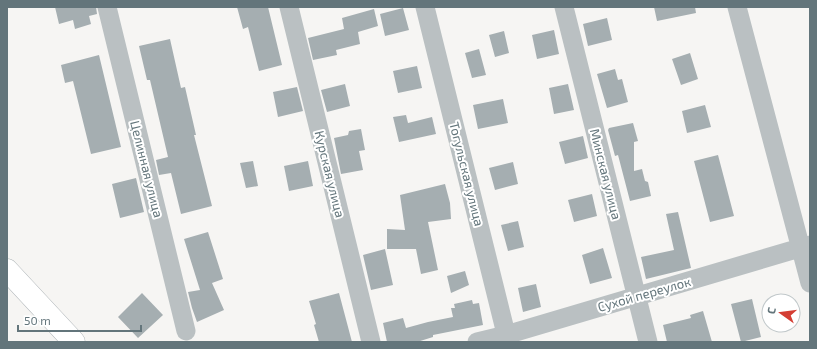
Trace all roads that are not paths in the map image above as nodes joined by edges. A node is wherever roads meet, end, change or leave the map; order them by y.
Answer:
1 (107, 7) edge
2 (289, 7) edge
3 (425, 7) edge
4 (564, 7) edge
5 (737, 7) edge
6 (806, 247) edge
7 (7, 270) edge
8 (810, 283) edge
9 (637, 296) junction
10 (186, 331) dead end
11 (507, 338) edge
12 (74, 342) edge
13 (372, 342) edge
14 (477, 342) edge
15 (648, 342) edge

1 - 10 street, Целинная улица
2 - 13 street, Курская улица
3 - 11 street, Тогульская улица
4 - 9 street, Минская улица
5 - 6 street
6 - 8 street
6 - 9 street, Сухой переулок
7 - 12 main road
9 - 11 street, Сухой переулок
9 - 15 street, Минская улица
11 - 14 street, Сухой переулок

